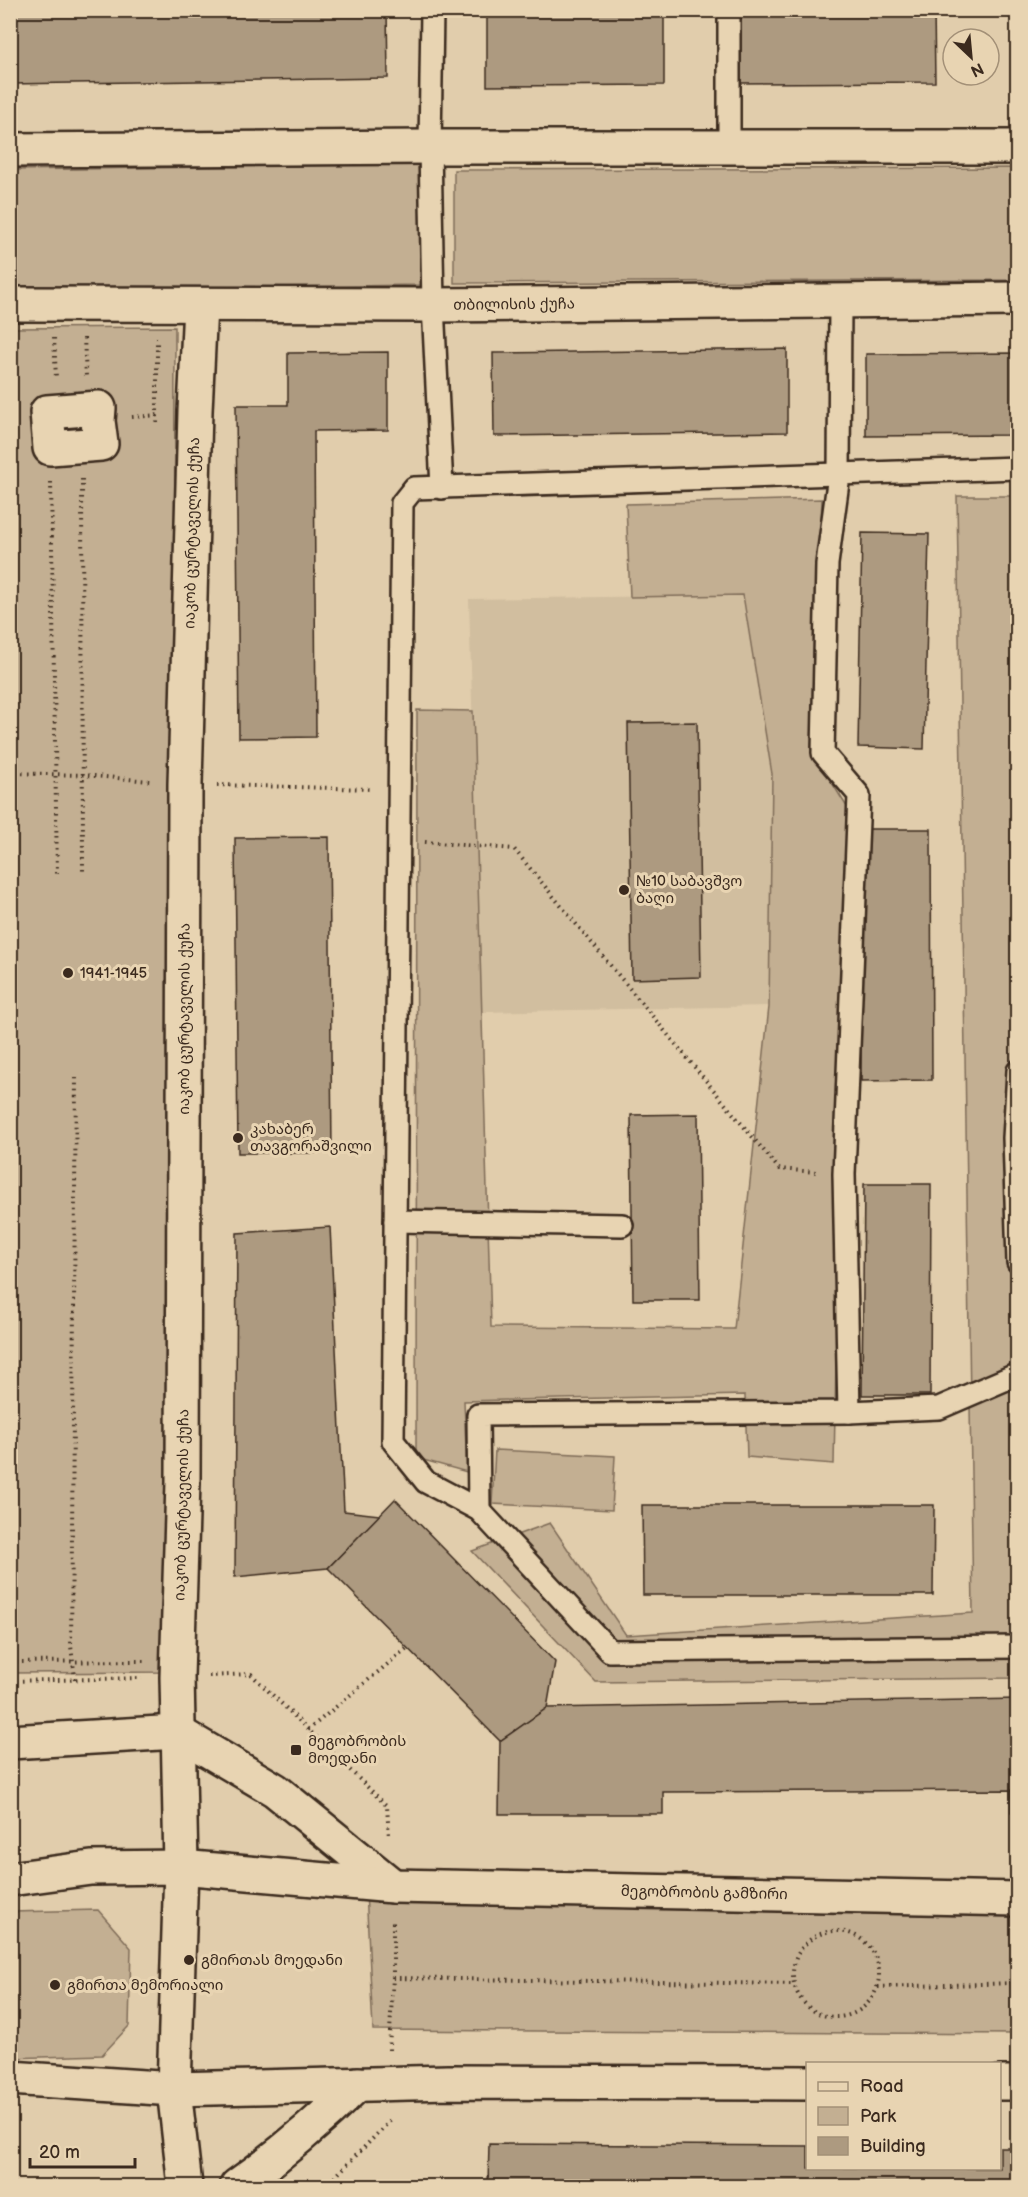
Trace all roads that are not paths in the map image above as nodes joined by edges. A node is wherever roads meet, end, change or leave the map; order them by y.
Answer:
1 (432, 10) edge
2 (729, 10) edge
3 (430, 147) junction
4 (729, 147) junction
5 (1017, 147) edge
6 (10, 150) edge
7 (1017, 299) edge
8 (840, 302) junction
9 (10, 304) edge
10 (200, 305) junction
11 (433, 305) junction
12 (1017, 468) edge
13 (839, 475) junction
14 (442, 488) junction
15 (1017, 1071) edge
16 (395, 1221) junction
17 (622, 1225) dead end
18 (1017, 1262) edge
19 (1017, 1374) edge
20 (849, 1412) junction
21 (479, 1510) junction
22 (1017, 1647) edge
23 (177, 1732) junction
24 (10, 1742) edge
25 (181, 1867) junction
26 (10, 1879) edge
27 (393, 1886) junction
28 (1017, 1899) edge
29 (10, 2078) edge
30 (806, 2083) edge
31 (1001, 2083) edge
32 (1017, 2083) edge
33 (358, 2084) junction
34 (174, 2089) junction
35 (185, 2187) edge
36 (237, 2187) edge

1 - 3 lane
2 - 4 lane
3 - 4 main road
3 - 6 main road
3 - 11 lane
4 - 5 main road
7 - 8 main road, თბილისის ქუჩა
8 - 11 main road, თბილისის ქუჩა
8 - 13 lane
9 - 10 main road, თბილისის ქუჩა
10 - 11 main road, თბილისის ქუჩა
10 - 23 main road, იაკობ ცურტაველის ქუჩა
11 - 14 lane
12 - 13 lane
13 - 14 lane
13 - 20 lane
14 - 16 lane
15 - 18 lane
16 - 17 lane
16 - 21 lane
19 - 20 lane
20 - 21 lane
21 - 22 lane
23 - 24 main road
23 - 25 main road
23 - 27 main road
25 - 26 main road
25 - 27 main road
25 - 34 main road
27 - 28 main road, მეგობრობის გამზირი
29 - 34 main road
30 - 33 main road
31 - 32 main road
33 - 34 main road
33 - 36 main road
34 - 35 main road

